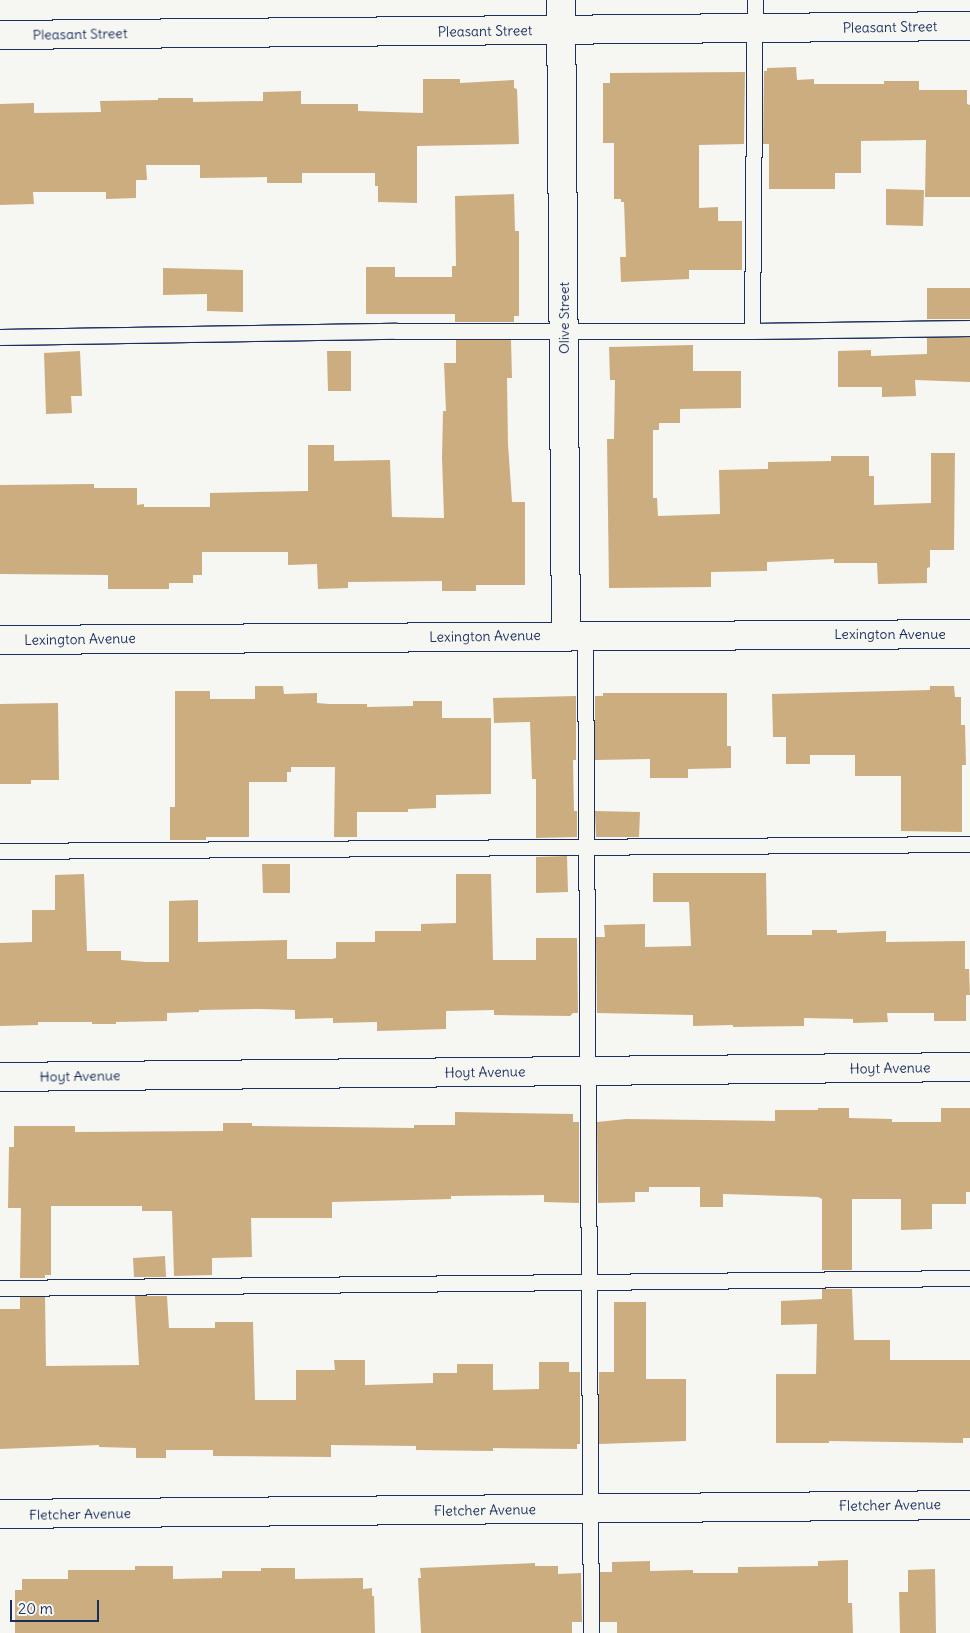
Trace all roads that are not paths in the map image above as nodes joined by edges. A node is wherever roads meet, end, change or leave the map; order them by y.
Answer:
1 (561, 0) edge
2 (755, 0) edge
3 (970, 26) edge
4 (756, 29) junction
5 (562, 30) junction
6 (0, 35) edge
7 (970, 328) edge
8 (752, 331) junction
9 (564, 332) junction
10 (0, 337) edge
11 (970, 634) edge
12 (575, 635) junction
13 (0, 640) edge
14 (970, 844) edge
15 (586, 847) junction
16 (0, 851) edge
17 (970, 1067) edge
18 (587, 1071) junction
19 (0, 1077) edge
20 (970, 1278) edge
21 (588, 1282) junction
22 (0, 1288) edge
23 (970, 1505) edge
24 (590, 1508) junction
25 (0, 1514) edge
26 (591, 1633) edge

1 - 5 street, Olive Street
2 - 4 lane
3 - 4 street, Pleasant Street
4 - 5 street, Pleasant Street
4 - 8 lane
5 - 6 street, Pleasant Street
5 - 9 street, Olive Street
7 - 8 lane
8 - 9 lane
9 - 10 lane
9 - 12 street, Olive Street
11 - 12 street, Lexington Avenue
12 - 13 street, Lexington Avenue
12 - 15 lane
14 - 15 lane
15 - 16 lane
15 - 18 lane
17 - 18 street, Hoyt Avenue
18 - 19 street, Hoyt Avenue
18 - 21 lane
20 - 21 lane
21 - 22 lane
21 - 24 lane
23 - 24 street, Fletcher Avenue
24 - 25 street, Fletcher Avenue
24 - 26 lane

